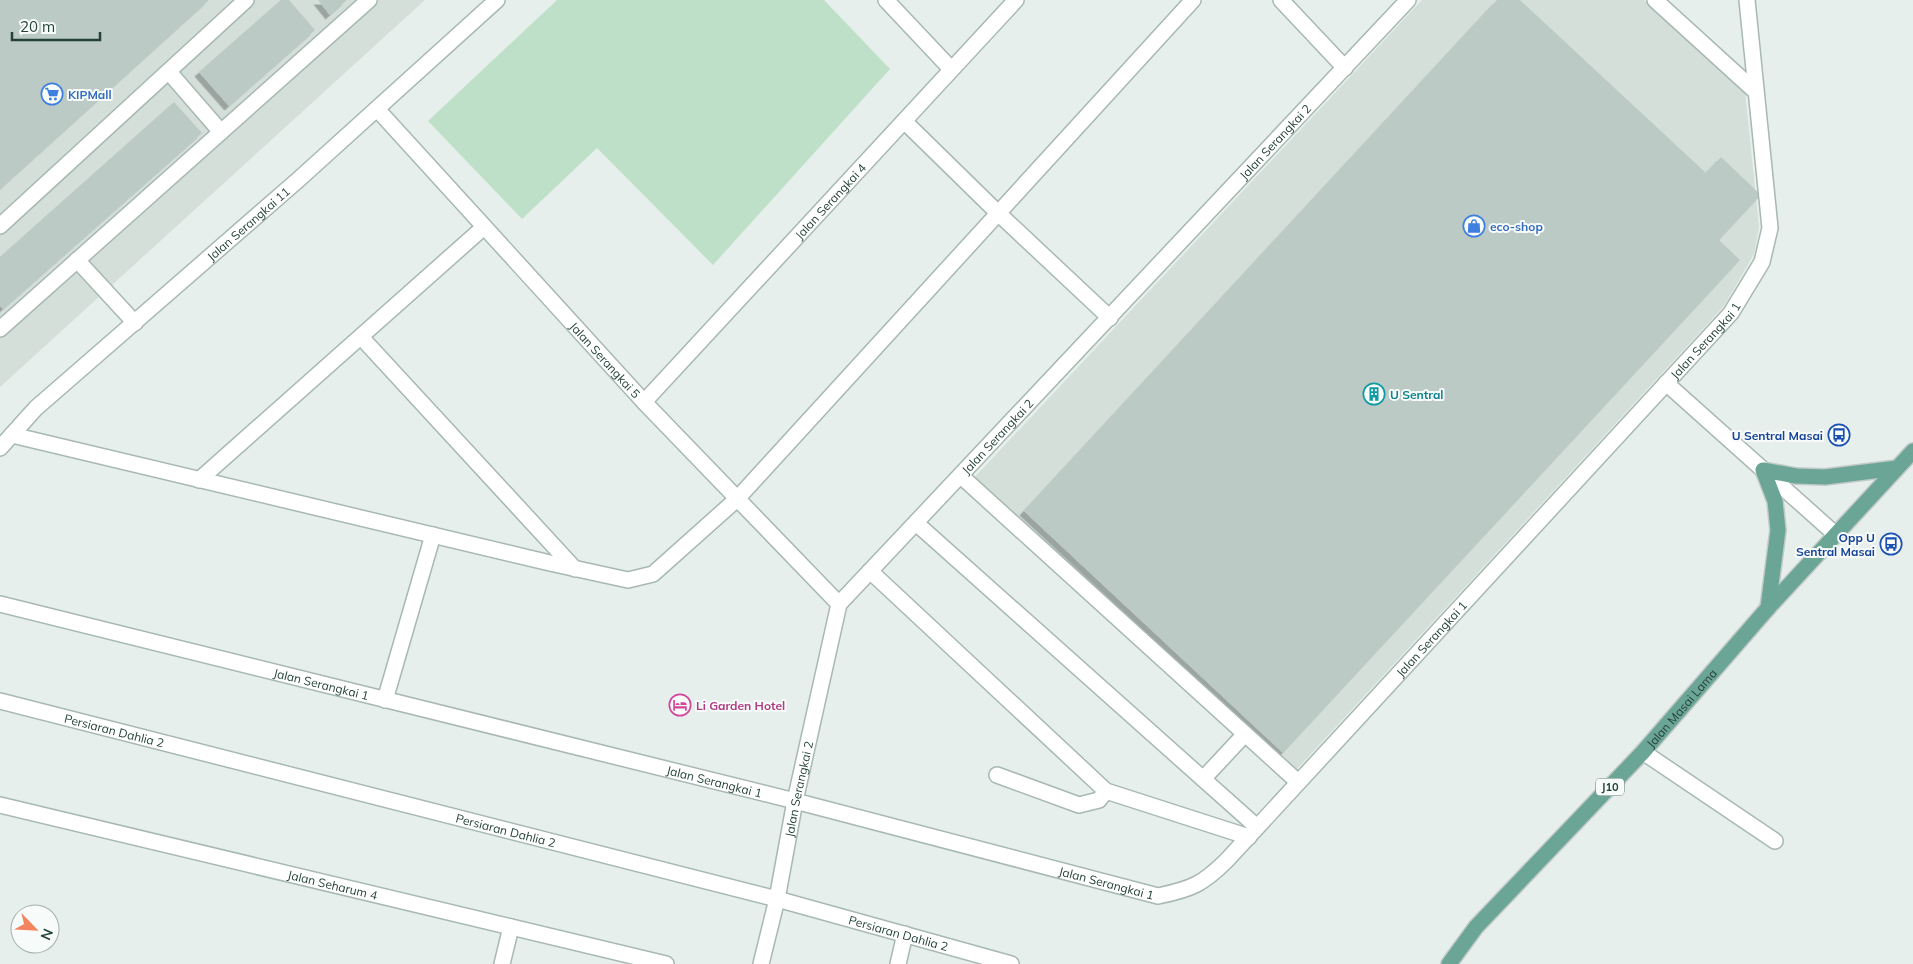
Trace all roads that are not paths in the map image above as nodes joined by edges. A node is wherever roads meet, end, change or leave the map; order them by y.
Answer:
1 (246, 0) edge
2 (369, 0) edge
3 (496, 0) edge
4 (886, 0) edge
5 (1016, 0) edge
6 (1193, 0) edge
7 (1281, 0) edge
8 (1408, 0) edge
9 (1655, 0) edge
10 (1748, 0) edge
11 (1345, 68) junction
12 (951, 69) junction
13 (169, 72) junction
14 (1755, 91) junction
15 (377, 109) junction
16 (904, 121) junction
17 (221, 132) junction
18 (998, 214) junction
19 (0, 226) edge
20 (484, 227) junction
21 (77, 260) junction
22 (1110, 318) junction
23 (135, 323) junction
24 (0, 329) edge
25 (361, 336) junction
26 (1666, 383) junction
27 (644, 402) junction
28 (12, 435) junction
29 (0, 448) edge
30 (1913, 450) edge
31 (1896, 468) junction
32 (1763, 470) junction
33 (961, 476) junction
34 (199, 480) junction
35 (737, 499) junction
36 (916, 523) junction
37 (1835, 534) junction
38 (433, 535) junction
39 (575, 569) junction
40 (870, 571) junction
41 (0, 604) edge
42 (838, 604) junction
43 (1768, 608) junction
44 (385, 700) junction
45 (0, 701) edge
46 (1245, 734) junction
47 (1643, 752) junction
48 (997, 775) dead end
49 (1203, 778) junction
50 (1298, 782) junction
51 (1106, 791) junction
52 (795, 801) junction
53 (0, 805) edge
54 (1253, 832) junction
55 (1775, 842) dead end
56 (777, 899) junction
57 (511, 927) junction
58 (905, 934) junction
59 (502, 964) edge
60 (666, 964) edge
61 (761, 964) edge
62 (898, 964) edge
63 (1011, 964) edge
64 (1449, 964) edge

1 - 13 street
2 - 17 street
3 - 15 street, Jalan Serangkai 11
4 - 12 street
5 - 12 street, Jalan Serangkai 4
6 - 18 street
7 - 11 street
8 - 11 street, Jalan Serangkai 2
9 - 14 street
10 - 14 street, Jalan Serangkai 1
11 - 22 street, Jalan Serangkai 2
12 - 16 street, Jalan Serangkai 4
13 - 17 street
13 - 19 street
14 - 26 street, Jalan Serangkai 1
15 - 20 street, Jalan Serangkai 5
15 - 23 street, Jalan Serangkai 11
16 - 18 street
16 - 27 street, Jalan Serangkai 4
17 - 21 street
18 - 22 street
18 - 35 street
20 - 25 street
20 - 27 street, Jalan Serangkai 5
21 - 23 street
21 - 24 street
22 - 33 street, Jalan Serangkai 2
23 - 28 street, Jalan Serangkai 11
25 - 34 street
25 - 39 street
26 - 32 street
26 - 50 street, Jalan Serangkai 1
27 - 35 street, Jalan Serangkai 5
28 - 29 street, Jalan Serangkai 11
28 - 34 street
30 - 31 main road, Jalan Masai Lama / J10
31 - 32 main road
31 - 37 main road, Jalan Masai Lama / J10
32 - 37 street
32 - 43 main road
33 - 36 street, Jalan Serangkai 2
33 - 46 street
34 - 38 street
35 - 39 street
35 - 42 street, Jalan Serangkai 5
36 - 40 street, Jalan Serangkai 2
36 - 49 street
37 - 43 main road, Jalan Masai Lama / J10
38 - 39 street
38 - 44 street
40 - 42 street, Jalan Serangkai 2
40 - 51 street
41 - 44 street, Jalan Serangkai 1
42 - 52 street, Jalan Serangkai 2
43 - 47 main road, Jalan Masai Lama / J10
44 - 52 street, Jalan Serangkai 1
45 - 56 street, Persiaran Dahlia 2
46 - 49 street
46 - 50 street
47 - 55 street
47 - 64 main road, Jalan Masai Lama / J10
48 - 51 street
49 - 54 street
50 - 54 street, Jalan Serangkai 1
51 - 54 street
52 - 54 street, Jalan Serangkai 1
52 - 56 street, Jalan Serangkai 2
53 - 57 street, Jalan Seharum 4
56 - 58 street, Persiaran Dahlia 2
56 - 61 street, Jalan Serangkai 2
57 - 59 street
57 - 60 street, Jalan Seharum 4
58 - 62 street
58 - 63 street, Persiaran Dahlia 2

